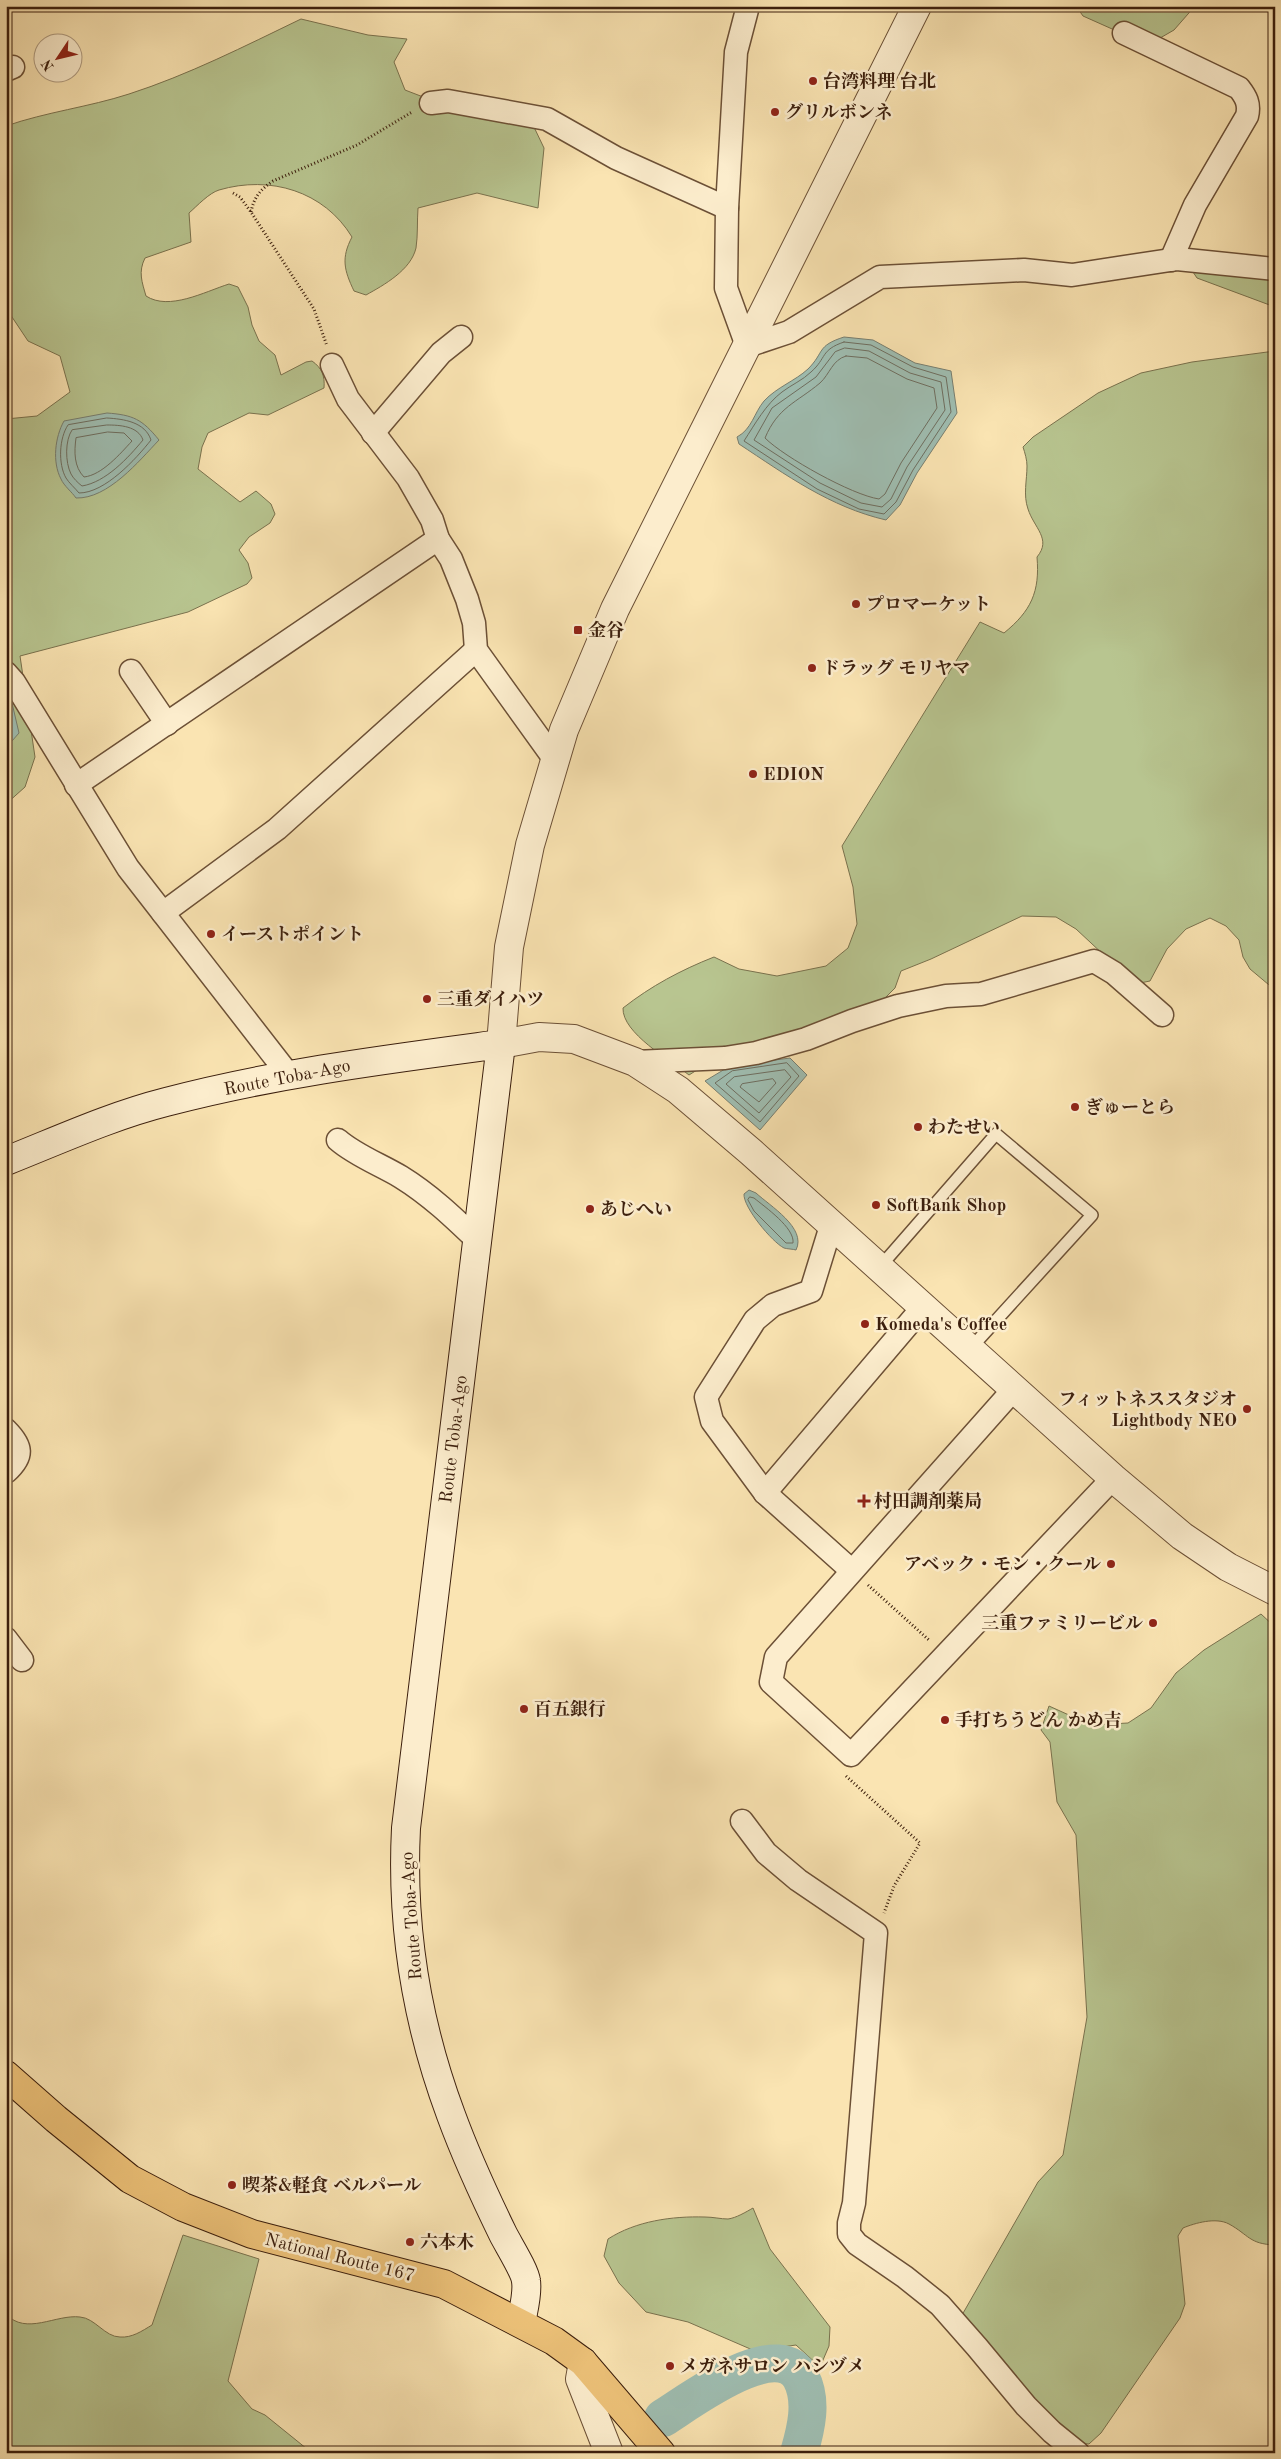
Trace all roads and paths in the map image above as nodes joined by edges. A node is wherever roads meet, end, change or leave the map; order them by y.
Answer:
1 (748, 6) edge
2 (917, 6) edge
3 (1124, 33) dead end
4 (431, 103) joint
5 (233, 194) dead end
6 (727, 208) junction
7 (251, 212) junction
8 (1171, 260) junction
9 (1275, 269) edge
10 (461, 337) dead end
11 (747, 346) junction
12 (332, 366) joint
13 (373, 433) junction
14 (438, 539) junction
15 (476, 650) junction
16 (132, 671) dead end
17 (6, 673) edge
18 (167, 724) junction
19 (555, 760) junction
20 (76, 786) junction
21 (164, 913) junction
22 (1162, 1015) dead end
23 (501, 1044) junction
24 (635, 1062) junction
25 (288, 1074) junction
26 (338, 1140) dead end
27 (6, 1161) edge
28 (831, 1226) junction
29 (477, 1240) junction
30 (879, 1268) junction
31 (922, 1306) junction
32 (970, 1349) junction
33 (1014, 1389) junction
34 (6, 1430) edge
35 (6, 1472) edge
36 (1112, 1478) junction
37 (765, 1493) junction
38 (851, 1570) junction
39 (1275, 1591) edge
40 (6, 1639) edge
41 (946, 1655) junction
42 (22, 1660) dead end
43 (851, 1755) junction
44 (742, 1821) dead end
45 (876, 1932) junction
46 (6, 2075) edge
47 (521, 2323) junction
48 (583, 2362) junction
49 (609, 2453) edge
50 (661, 2453) edge
51 (1078, 2453) edge

1 - 6 street
2 - 11 street
3 - 8 street
4 - 6 street
4 - 7 path
5 - 7 path
6 - 11 street
7 - 12 path
8 - 9 street
8 - 11 street
10 - 13 street
11 - 19 street
12 - 13 street
13 - 14 street
14 - 15 street
14 - 18 street
15 - 19 street
15 - 21 street
16 - 18 street
17 - 20 street
18 - 20 street
19 - 23 street
20 - 21 street
21 - 25 street
22 - 24 street
23 - 24 street
23 - 25 street, Route Toba-Ago
23 - 29 street, Route Toba-Ago
24 - 28 street
25 - 27 street, Route Toba-Ago
26 - 29 street
28 - 30 street
28 - 37 street
29 - 47 street, Route Toba-Ago
30 - 31 street
30 - 32 lane
31 - 32 street
31 - 37 street
32 - 33 street
33 - 36 street
33 - 38 street
34 - 35 street
36 - 39 street
36 - 41 street
37 - 38 street
38 - 41 path
38 - 43 street
40 - 42 street
41 - 43 street
43 - 45 path
44 - 45 street
45 - 51 street
46 - 47 highway, National Route 167
47 - 48 highway, National Route 167
48 - 49 street
48 - 50 highway, National Route 167

